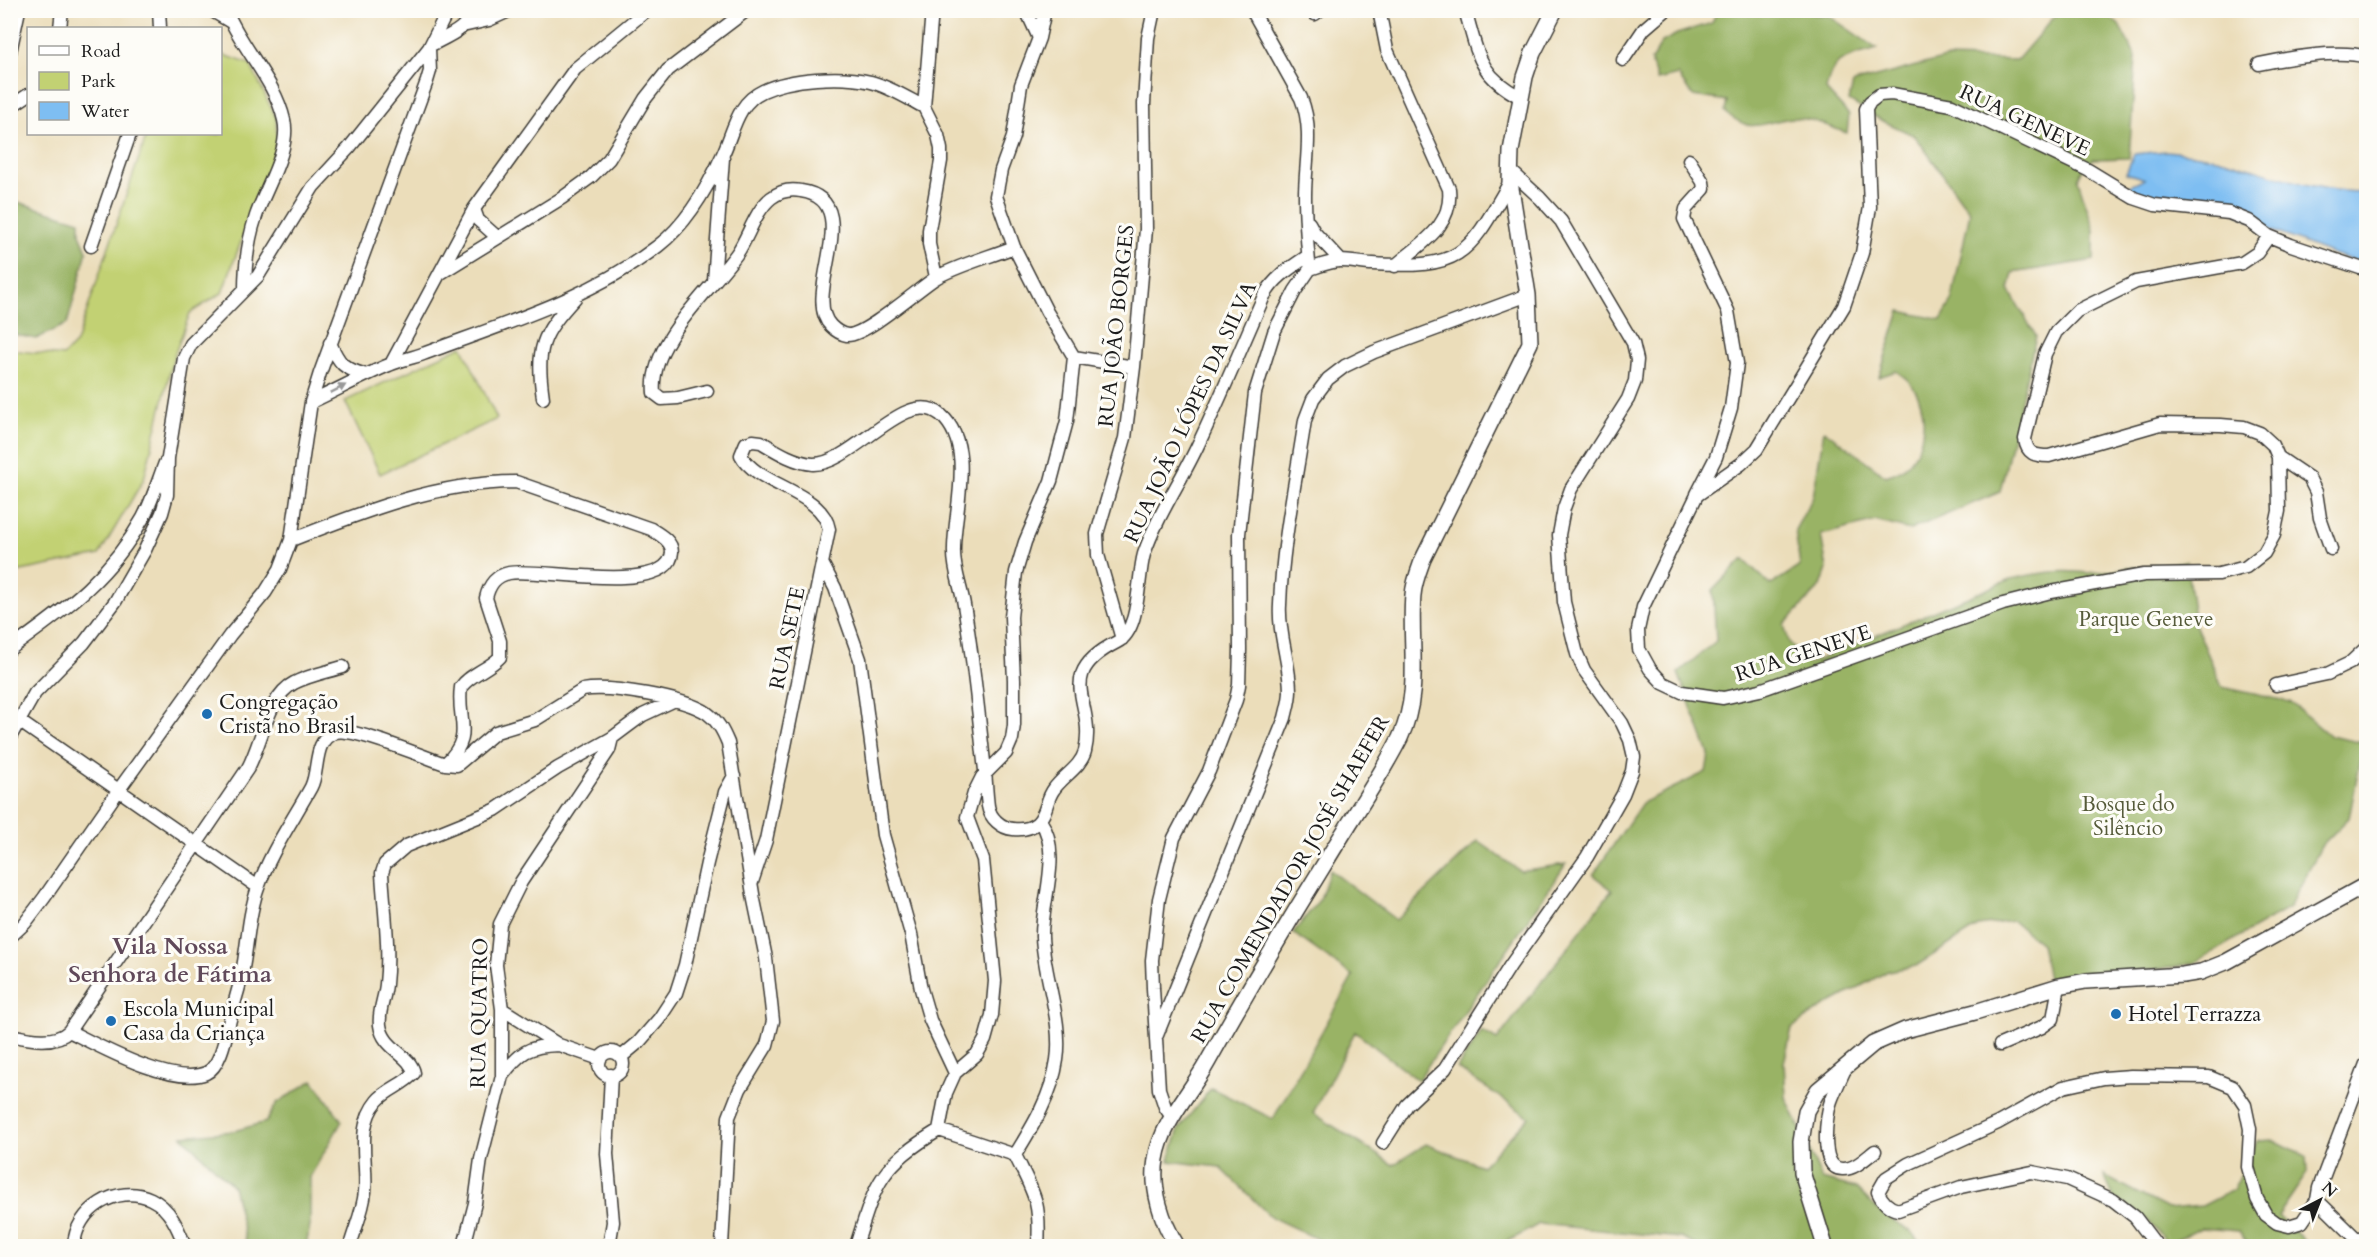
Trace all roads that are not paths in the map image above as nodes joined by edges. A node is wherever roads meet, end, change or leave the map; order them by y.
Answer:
1 (19, 10) edge
2 (62, 10) edge
3 (159, 10) edge
4 (211, 10) edge
5 (469, 10) edge
6 (511, 10) edge
7 (647, 10) edge
8 (747, 10) edge
9 (932, 10) edge
10 (1026, 10) edge
11 (1045, 10) edge
12 (1154, 10) edge
13 (1252, 10) edge
14 (1379, 10) edge
15 (1465, 10) edge
16 (1555, 10) edge
17 (1666, 10) edge
18 (445, 14) edge
19 (228, 16) edge
20 (60, 27) edge
21 (160, 27) edge
22 (462, 27) junction
23 (1039, 38) junction
24 (431, 46) junction
25 (10, 52) edge
26 (2367, 57) edge
27 (1623, 60) dead end
28 (2259, 64) dead end
29 (27, 96) edge
30 (1520, 97) junction
31 (10, 107) edge
32 (924, 107) junction
33 (130, 135) edge
34 (723, 154) junction
35 (1689, 160) dead end
36 (1511, 177) junction
37 (474, 208) junction
38 (1307, 219) junction
39 (2269, 236) junction
40 (497, 237) junction
41 (91, 246) dead end
42 (1014, 248) junction
43 (1308, 256) junction
44 (1341, 261) junction
45 (1395, 266) junction
46 (1310, 269) junction
47 (2367, 270) edge
48 (440, 274) junction
49 (936, 277) junction
50 (714, 281) junction
51 (245, 289) junction
52 (578, 295) junction
53 (1528, 295) junction
54 (406, 336) junction
55 (330, 343) junction
56 (420, 355) junction
57 (1074, 357) junction
58 (391, 364) junction
59 (1134, 367) junction
60 (366, 375) junction
61 (707, 391) dead end
62 (543, 398) dead end
63 (311, 402) junction
64 (2278, 457) junction
65 (168, 458) junction
66 (1697, 495) junction
67 (291, 540) junction
68 (2331, 549) dead end
69 (823, 566) junction
70 (1122, 639) junction
71 (2367, 648) edge
72 (10, 649) edge
73 (343, 667) dead end
74 (2276, 685) dead end
75 (675, 700) junction
76 (21, 716) junction
77 (10, 736) edge
78 (612, 738) junction
79 (445, 764) junction
80 (986, 772) junction
81 (734, 776) junction
82 (118, 791) junction
83 (1040, 820) junction
84 (198, 843) junction
85 (752, 882) junction
86 (2367, 885) edge
87 (258, 887) junction
88 (10, 937) edge
89 (2059, 986) junction
90 (502, 1010) junction
91 (69, 1031) junction
92 (10, 1035) edge
93 (1157, 1035) junction
94 (559, 1045) junction
95 (2000, 1045) dead end
96 (621, 1057) junction
97 (600, 1059) junction
98 (1848, 1063) junction
99 (2367, 1064) edge
100 (954, 1073) junction
101 (610, 1075) junction
102 (502, 1076) junction
103 (1172, 1117) junction
104 (939, 1130) junction
105 (1383, 1143) dead end
106 (1875, 1151) dead end
107 (1015, 1155) junction
108 (2317, 1200) junction
109 (1171, 1242) edge
110 (74, 1246) edge
111 (185, 1246) edge
112 (350, 1246) edge
113 (464, 1246) edge
114 (609, 1246) edge
115 (722, 1246) edge
116 (856, 1246) edge
117 (1038, 1246) edge
118 (1825, 1246) edge
119 (2157, 1246) edge
120 (2364, 1246) edge

1 - 25 street
2 - 20 street
3 - 21 street
4 - 19 street
5 - 22 street
6 - 22 street
7 - 37 street
8 - 40 street
9 - 32 street
10 - 23 street
11 - 23 street
12 - 59 street, RUA JOÃO BORGES
13 - 38 street
14 - 45 street
15 - 30 street
16 - 30 street, RUA COMENDADOR JOSÉ SHAEFER
17 - 27 street
18 - 22 street
18 - 24 street
19 - 51 street
22 - 24 street
23 - 42 street
24 - 51 street
24 - 55 street
26 - 28 street
29 - 31 street
30 - 36 street, RUA COMENDADOR JOSÉ SHAEFER
32 - 34 street
32 - 49 street
33 - 41 street
34 - 50 street
34 - 52 street
35 - 66 street
36 - 45 street
36 - 53 street, RUA COMENDADOR JOSÉ SHAEFER
36 - 105 street
37 - 40 street
37 - 48 street
38 - 43 street
38 - 44 street
39 - 47 street, RUA GENEVE
39 - 64 street
39 - 66 street, RUA GENEVE
40 - 48 street
42 - 49 street
42 - 57 street
43 - 46 street
43 - 70 street, RUA JOÃO LÓPES DA SILVA
44 - 45 street
44 - 46 street
46 - 93 street
48 - 54 street
49 - 50 street
50 - 61 street
51 - 65 street
52 - 56 street
52 - 62 street
53 - 93 street
53 - 103 street, RUA COMENDADOR JOSÉ SHAEFER
54 - 56 street
54 - 58 street
55 - 60 street
55 - 63 street
56 - 58 street
57 - 59 street
57 - 80 street
58 - 60 street
59 - 70 street, RUA JOÃO BORGES
63 -> 60 street
63 - 67 street
64 - 66 street, RUA GENEVE
64 - 68 street
65 - 72 street
65 - 76 street
67 - 79 street
67 - 82 street
69 - 80 street, RUA SETE
69 - 85 street, RUA SETE
69 - 100 street
70 - 83 street
71 - 74 street
73 - 84 street
75 - 78 street, RUA QUATRO
75 - 79 street
75 - 81 street
76 - 77 street
76 - 82 street
78 - 90 street, RUA QUATRO
78 - 112 street
79 - 87 street
80 - 83 street
80 - 100 street
81 - 85 street
81 - 96 street
82 - 84 street
82 - 88 street
83 - 107 street
84 - 87 street
84 - 91 street
85 - 115 street
86 - 89 street
87 - 91 street
89 - 95 street
89 - 98 street
90 - 94 street
90 - 102 street, RUA QUATRO
91 - 92 street
93 - 103 street
94 - 97 street
94 - 102 street
96 - 97 street
96 - 101 street
97 - 101 street
98 - 106 street
98 - 118 street
99 - 108 street
100 - 104 street
101 - 114 street
102 - 113 street, RUA QUATRO
103 - 109 street, RUA COMENDADOR JOSÉ SHAEFER
104 - 107 street
104 - 116 street
107 - 117 street
108 - 119 street
108 - 120 street
110 - 111 street

